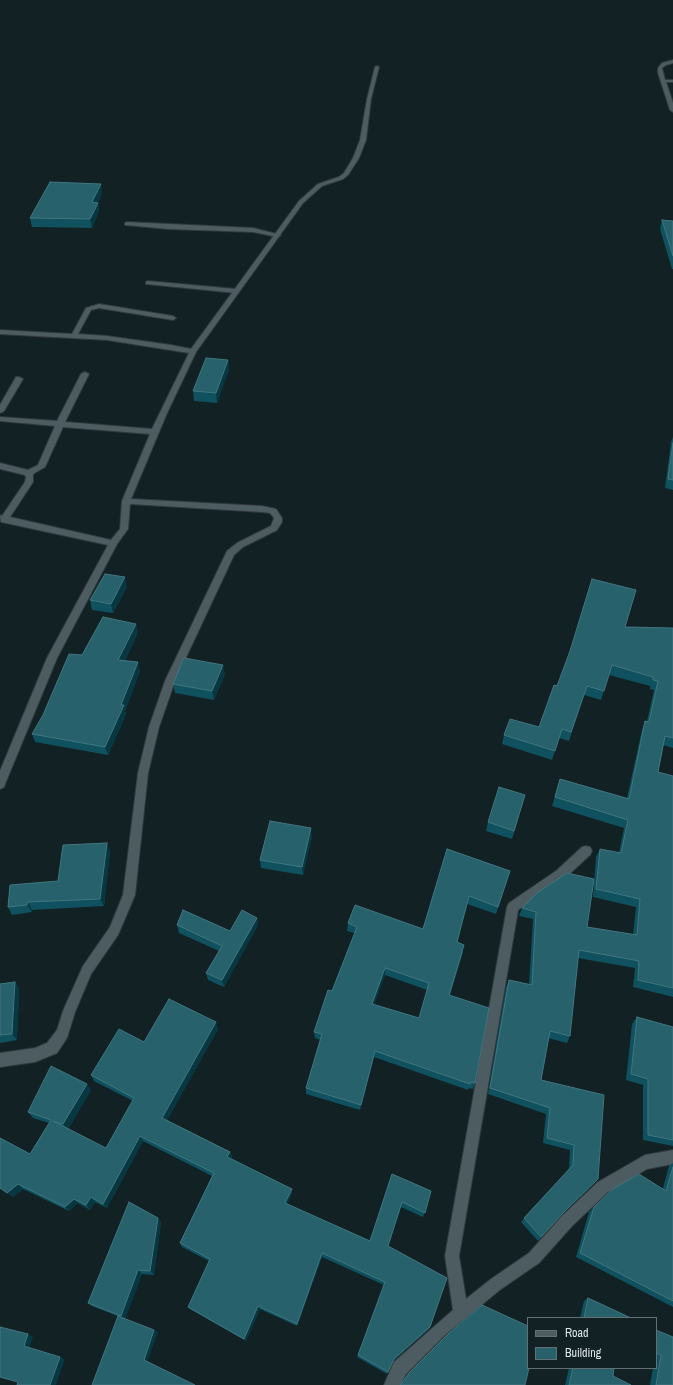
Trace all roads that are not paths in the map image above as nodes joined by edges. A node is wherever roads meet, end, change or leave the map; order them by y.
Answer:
1 (673, 61) edge
2 (377, 67) dead end
3 (662, 81) junction
4 (673, 81) edge
5 (673, 110) edge
6 (127, 224) dead end
7 (278, 235) junction
8 (148, 283) dead end
9 (236, 291) junction
10 (173, 318) dead end
11 (0, 332) edge
12 (74, 336) junction
13 (193, 352) junction
14 (86, 374) dead end
15 (19, 379) dead end
16 (0, 411) edge
17 (0, 418) edge
18 (60, 424) junction
19 (155, 432) junction
20 (0, 466) edge
21 (29, 473) junction
22 (126, 501) junction
23 (2, 519) edge
24 (113, 543) junction
25 (0, 784) edge
26 (586, 851) dead end
27 (0, 1060) edge
28 (673, 1157) edge
29 (461, 1314) junction
30 (392, 1385) edge

1 - 3 street
2 - 7 street
3 - 4 street
3 - 5 street
6 - 7 street
7 - 9 street
8 - 9 street
9 - 13 street
10 - 12 street
11 - 12 street
12 - 13 street
13 - 19 street
14 - 18 street
15 - 16 street
17 - 18 street
18 - 19 street
18 - 21 street
19 - 22 street
20 - 21 street
21 - 23 street
22 - 24 street
22 - 27 street
23 - 24 street
24 - 25 street
26 - 29 street
28 - 29 street
29 - 30 street

